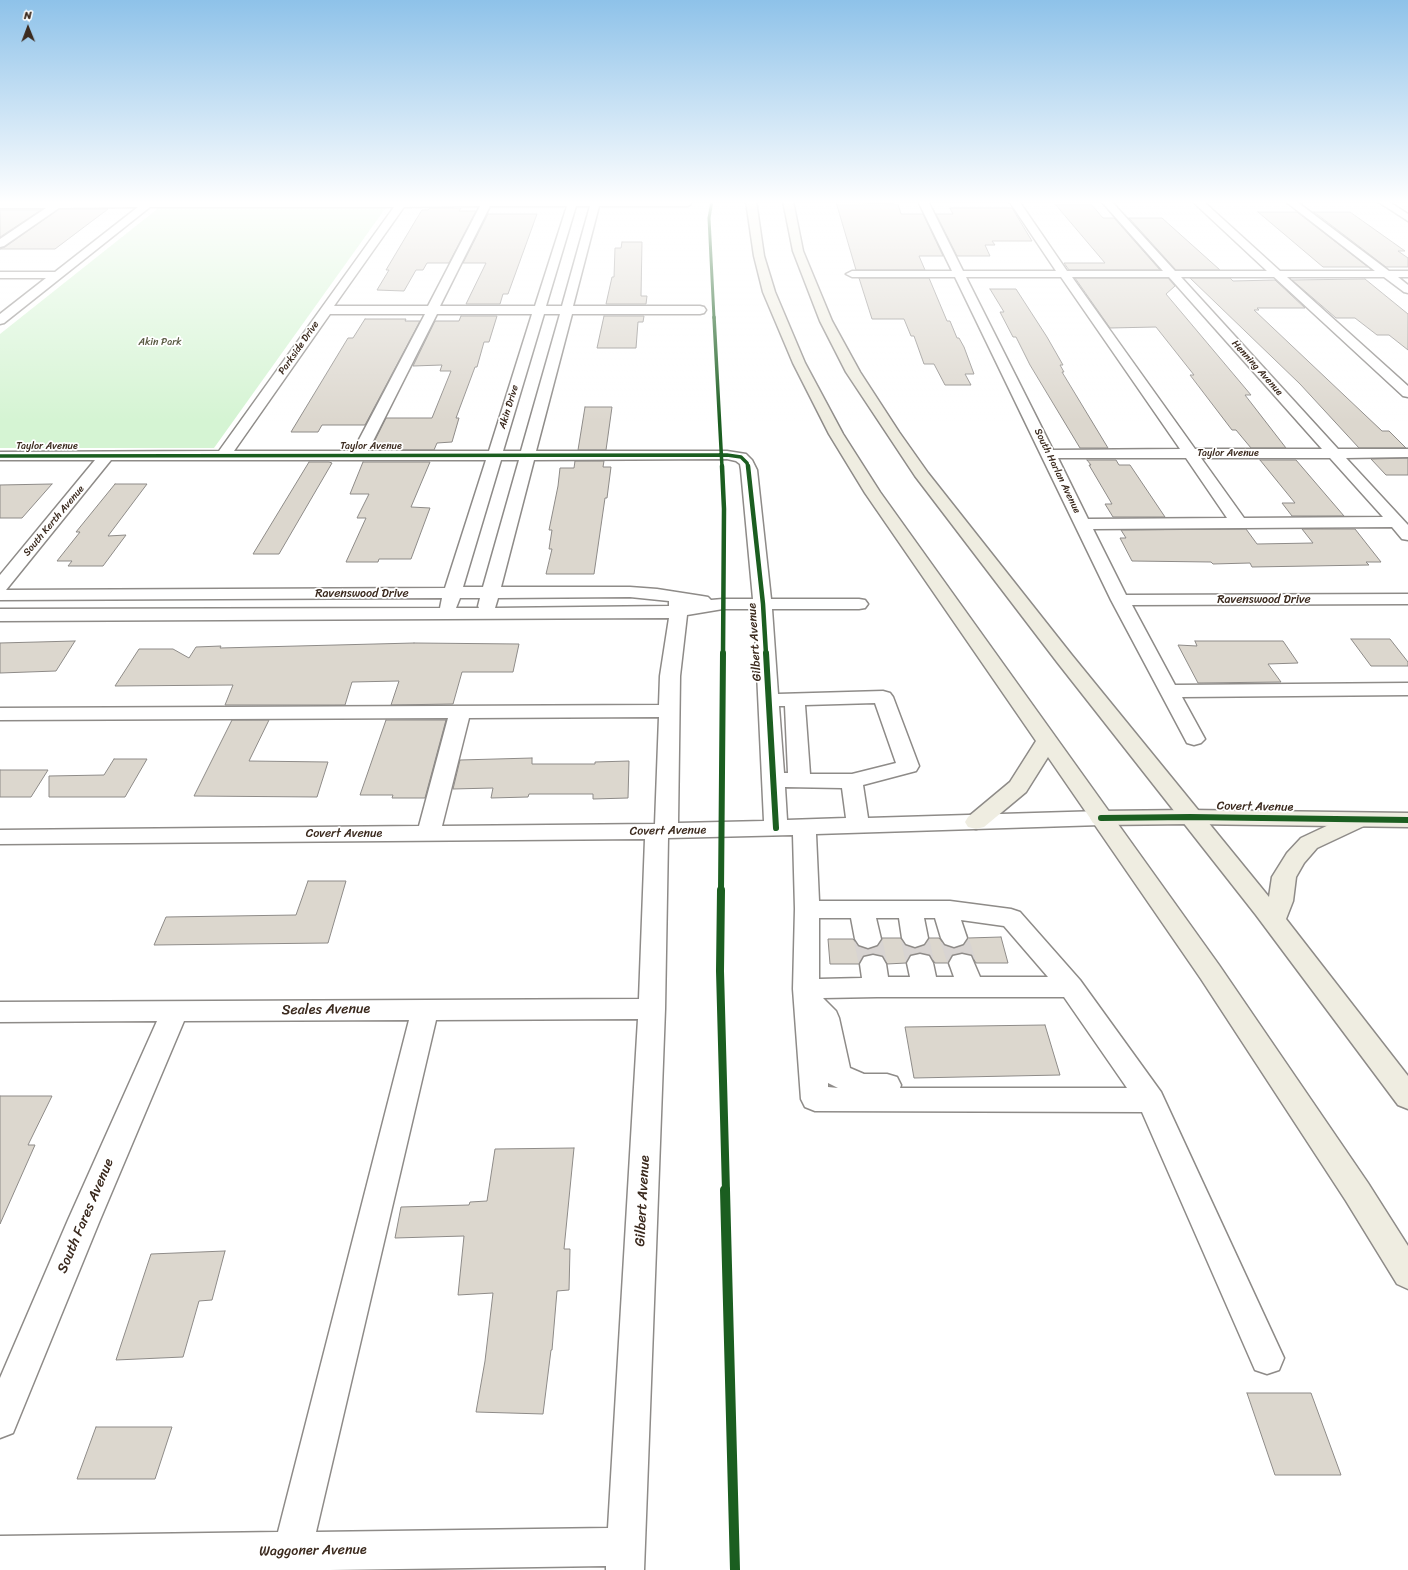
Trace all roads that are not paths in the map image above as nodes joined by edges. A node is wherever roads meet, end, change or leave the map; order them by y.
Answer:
1 (351, 274) edge
2 (450, 274) edge
3 (550, 274) edge
4 (576, 274) edge
5 (764, 274) edge
6 (807, 274) edge
7 (881, 274) edge
8 (1036, 274) edge
9 (1064, 274) edge
10 (1172, 274) edge
11 (1276, 274) edge
12 (1387, 274) edge
13 (0, 275) edge
14 (57, 275) joint
15 (960, 275) junction
16 (1408, 290) edge
17 (326, 310) junction
18 (432, 310) junction
19 (539, 310) junction
20 (566, 310) junction
21 (700, 310) dead end
22 (0, 320) edge
23 (1408, 393) edge
24 (1333, 453) junction
25 (1408, 453) edge
26 (1048, 454) junction
27 (1189, 454) junction
28 (494, 455) junction
29 (527, 455) junction
30 (0, 456) edge
31 (107, 456) junction
32 (223, 456) junction
33 (358, 456) junction
34 (741, 457) joint
35 (1396, 522) junction
36 (1239, 523) junction
37 (1083, 524) junction
38 (1408, 535) edge
39 (0, 586) edge
40 (452, 593) junction
41 (490, 593) junction
42 (0, 595) edge
43 (1408, 599) edge
44 (1120, 600) junction
45 (678, 604) junction
46 (763, 604) junction
47 (859, 604) dead end
48 (485, 613) junction
49 (446, 614) junction
50 (0, 615) edge
51 (1408, 689) edge
52 (1169, 691) junction
53 (770, 700) junction
54 (795, 700) junction
55 (669, 711) junction
56 (460, 712) junction
57 (0, 714) edge
58 (1194, 739) dead end
59 (1046, 741) junction
60 (774, 780) junction
61 (799, 781) junction
62 (852, 781) junction
63 (1190, 817) junction
64 (1101, 818) junction
65 (1358, 820) junction
66 (1408, 820) edge
67 (976, 822) junction
68 (858, 826) junction
69 (804, 827) junction
70 (776, 828) junction
71 (661, 831) junction
72 (428, 834) junction
73 (0, 837) edge
74 (807, 909) junction
75 (862, 909) junction
76 (910, 910) junction
77 (945, 910) junction
78 (1273, 920) junction
79 (915, 938) tunnel mouth
80 (954, 938) tunnel mouth
81 (868, 939) tunnel mouth
82 (962, 963) tunnel mouth
83 (970, 987) junction
84 (1071, 987) junction
85 (807, 994) junction
86 (425, 1009) junction
87 (652, 1009) junction
88 (0, 1012) edge
89 (175, 1012) junction
90 (1408, 1097) edge
91 (1151, 1100) junction
92 (1408, 1274) edge
93 (1267, 1358) dead end
94 (0, 1420) edge
95 (0, 1555) edge
96 (626, 1558) edge
97 (291, 1561) edge

1 - 17 street, Parkside Drive
2 - 18 street
3 - 19 street, Akin Drive
4 - 20 street
5 - 59 main road
6 - 63 main road
7 - 15 street
8 - 15 street
9 - 27 street
10 - 24 street, Henning Avenue
11 - 23 street
12 - 16 street
13 - 14 street
14 - 22 street
15 - 26 street, South Harlan Avenue
17 - 18 street
17 - 32 street, Parkside Drive
18 - 19 street
18 - 33 street
19 - 20 street
19 - 28 street, Akin Drive
20 - 21 street
20 - 29 street
24 - 25 street, Taylor Avenue
24 - 27 street, Taylor Avenue
24 - 35 street, Henning Avenue
26 - 27 street, Taylor Avenue
26 - 37 street, South Harlan Avenue
27 - 36 street
28 - 29 street, Taylor Avenue
28 - 33 street, Taylor Avenue
28 - 40 street, Akin Drive
29 - 34 street, Taylor Avenue
29 - 41 street
30 - 31 street, Taylor Avenue
31 - 32 street, Taylor Avenue
31 - 39 street, South Kerth Avenue
32 - 33 street, Taylor Avenue
34 - 46 street, Gilbert Avenue
35 - 36 street
35 - 38 street, Henning Avenue
36 - 37 street
37 - 44 street, South Harlan Avenue
40 - 41 street, Ravenswood Drive
40 - 42 street, Ravenswood Drive
40 - 49 street, Akin Drive
41 - 45 street, Ravenswood Drive
41 - 48 street
43 - 44 street, Ravenswood Drive
44 - 52 street, South Harlan Avenue
45 - 46 street, Ravenswood Drive
45 - 48 street, Ravenswood Drive
45 - 55 street, Gilbert Avenue
46 - 47 street, Ravenswood Drive
46 - 53 street, Gilbert Avenue
48 - 49 street, Ravenswood Drive
49 - 50 street, Ravenswood Drive
51 - 52 street
52 - 58 street, South Harlan Avenue
53 - 54 street
53 - 60 street, Gilbert Avenue
54 - 61 street
54 - 62 street
55 - 56 street
55 - 71 street, Gilbert Avenue
56 - 57 street
56 - 72 street
59 - 64 main road
59 - 67 main road
60 - 61 street
60 - 70 street, Gilbert Avenue
61 - 62 street
62 - 68 street
63 - 64 main road, Covert Avenue
63 - 65 main road, Covert Avenue
63 - 78 main road
64 - 67 street, Covert Avenue
64 - 92 main road
65 - 66 main road, Covert Avenue
65 - 78 main road
67 - 68 street, Covert Avenue
68 - 69 street, Covert Avenue
69 - 70 street, Covert Avenue
69 - 74 street
70 - 71 street, Covert Avenue
71 - 72 street, Covert Avenue
71 - 87 street, Gilbert Avenue
72 - 73 street, Covert Avenue
74 - 75 street
74 - 85 street
75 - 76 street
75 - 81 street
76 - 77 street
76 - 79 street
77 - 80 street
77 - 84 street
78 - 90 main road
82 - 83 street
83 - 84 street
83 - 85 street
84 - 91 street
85 - 91 street
86 - 87 street, Seales Avenue
86 - 89 street, Seales Avenue
86 - 97 street
87 - 96 street, Gilbert Avenue
88 - 89 street, Seales Avenue
89 - 94 street, South Fares Avenue
91 - 93 street
95 - 97 street, Waggoner Avenue
96 - 97 street, Waggoner Avenue

